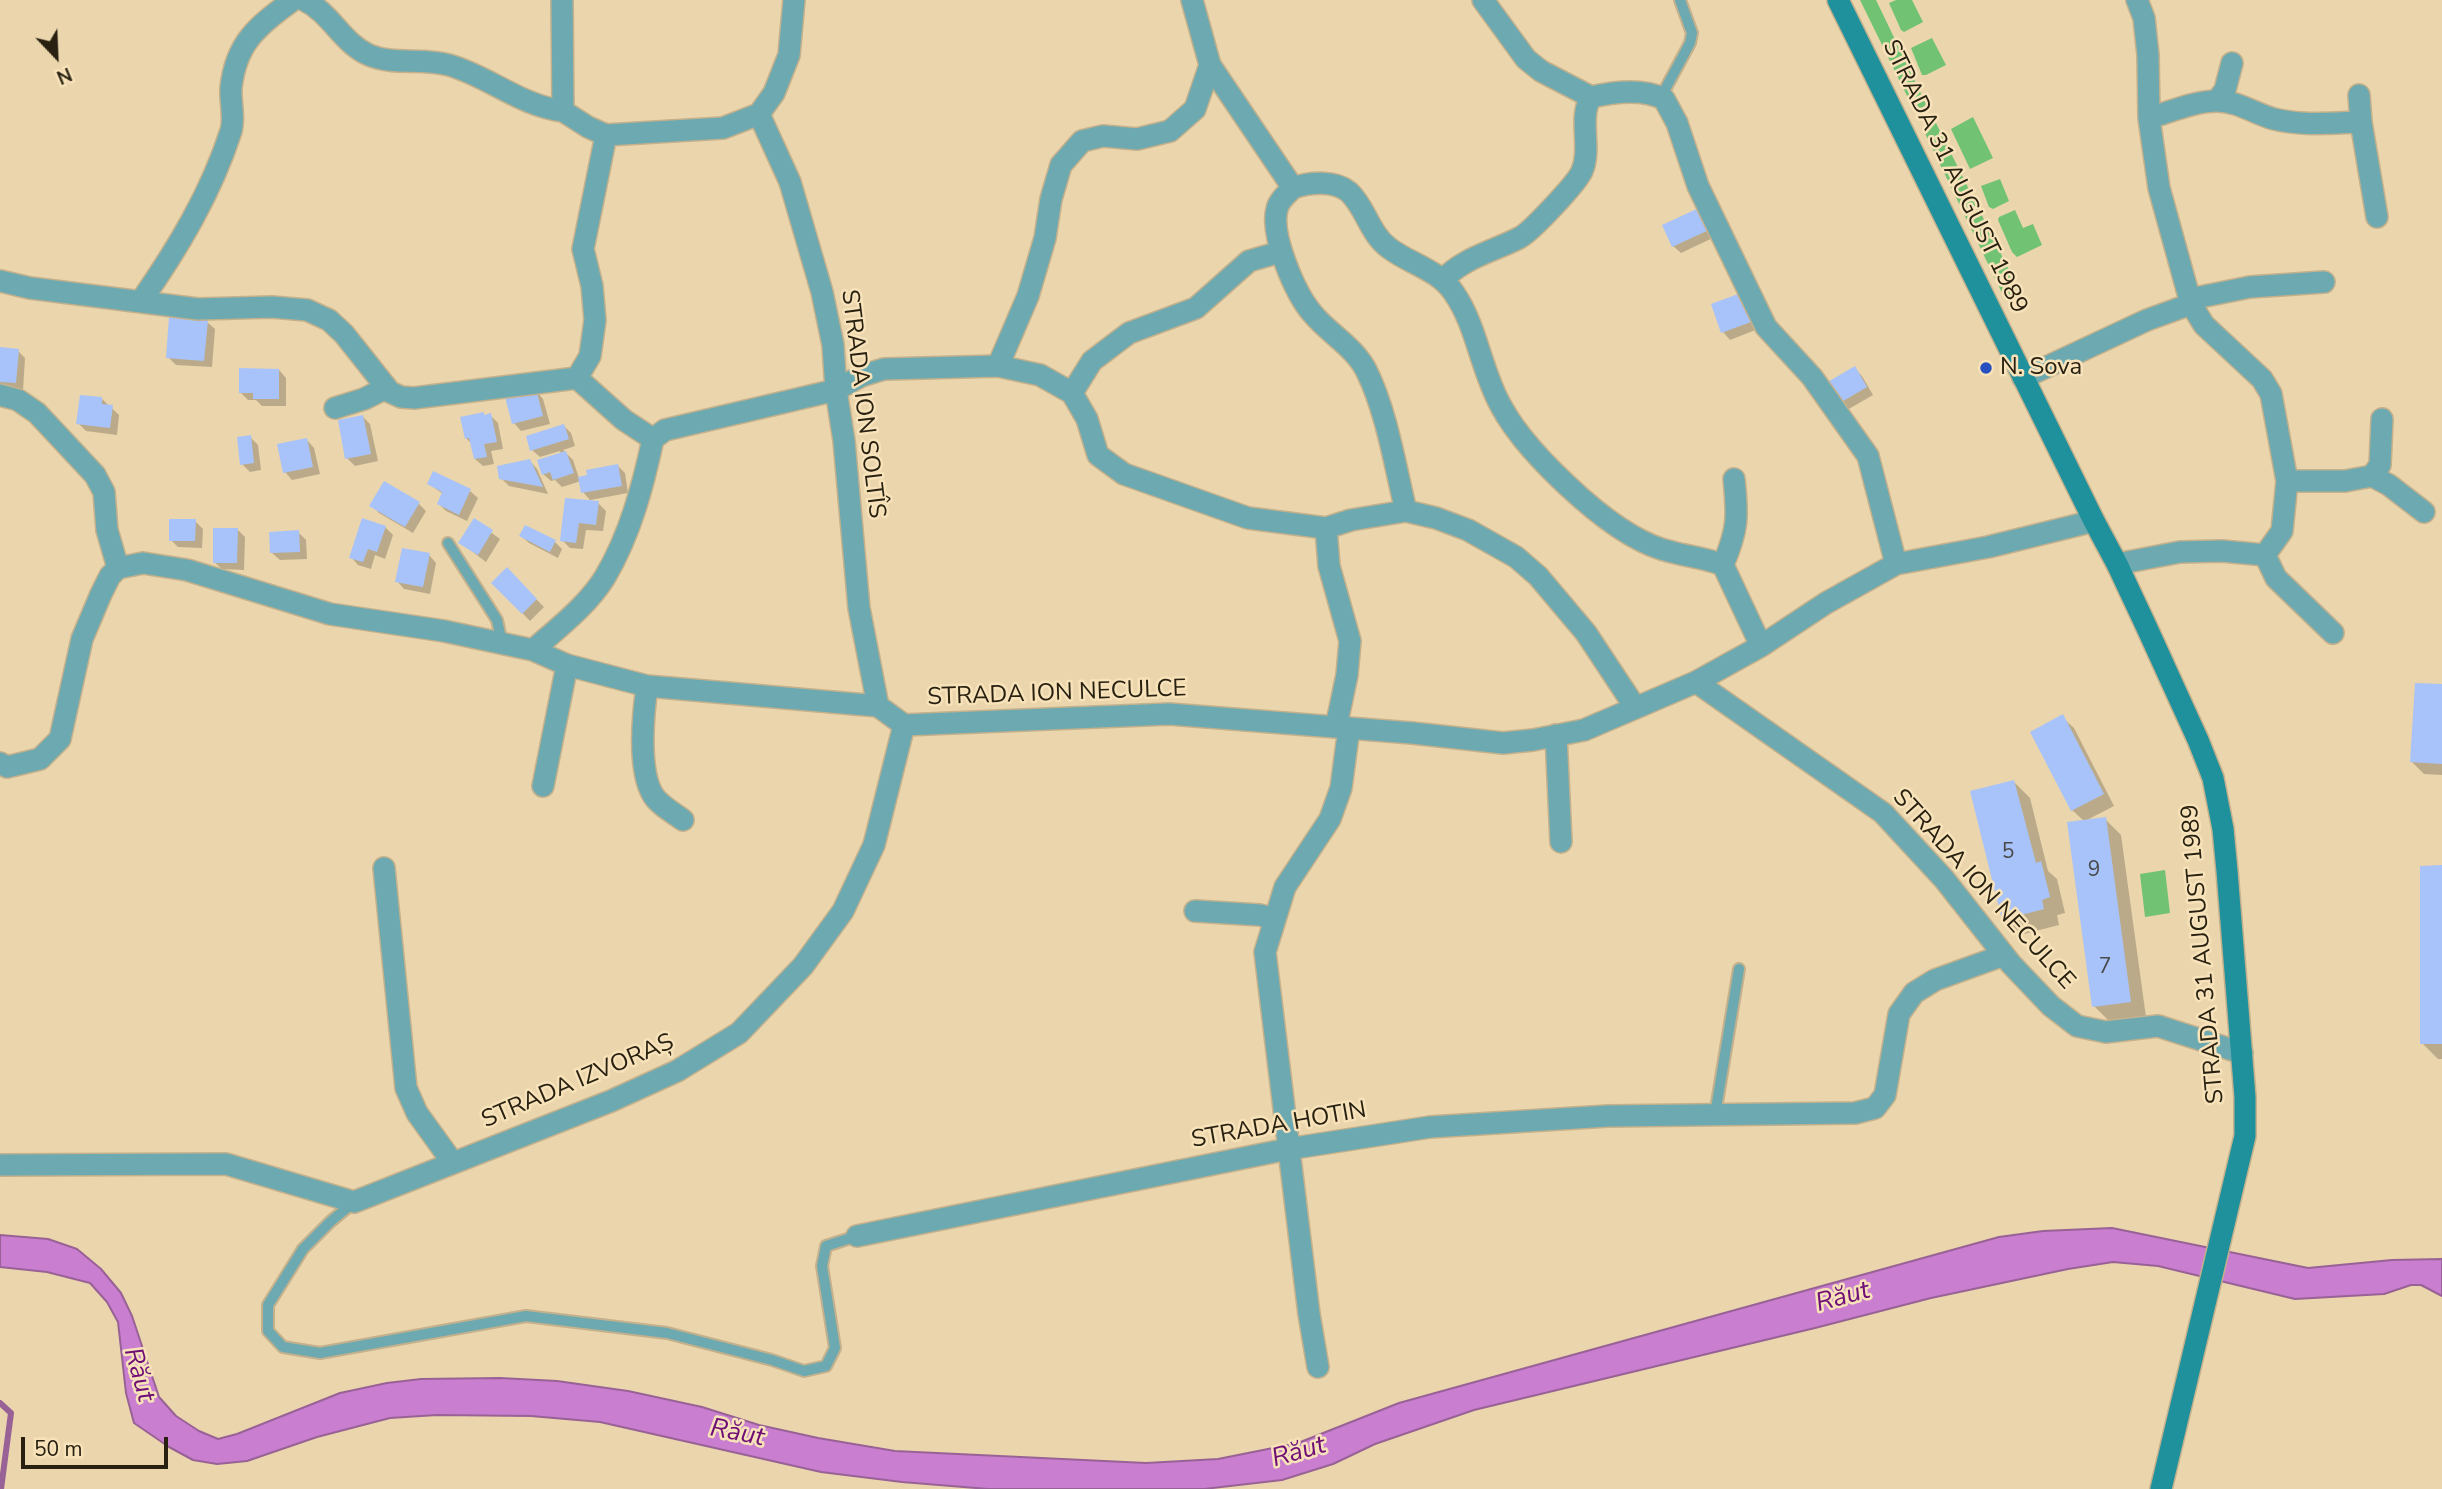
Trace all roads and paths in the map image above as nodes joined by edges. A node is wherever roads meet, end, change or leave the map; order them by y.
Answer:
1 (293, 0) edge
2 (304, 0) edge
3 (562, 0) edge
4 (794, 0) edge
5 (1192, 0) edge
6 (1483, 0) edge
7 (1681, 0) edge
8 (1838, 0) edge
9 (2137, 0) edge
10 (2232, 63) dead end
11 (1210, 65) junction
12 (2359, 94) dead end
13 (1591, 97) junction
14 (1661, 97) junction
15 (2217, 101) junction
16 (563, 111) junction
17 (759, 114) junction
18 (2148, 118) junction
19 (2361, 122) junction
20 (606, 135) junction
21 (1293, 188) junction
22 (2376, 217) dead end
23 (1280, 252) junction
24 (1444, 279) junction
25 (0, 281) edge
26 (2324, 282) dead end
27 (141, 301) junction
28 (2191, 302) junction
29 (998, 366) junction
30 (577, 378) junction
31 (2023, 378) junction
32 (386, 388) junction
33 (836, 390) junction
34 (1072, 393) junction
35 (0, 396) edge
36 (335, 408) dead end
37 (2382, 419) dead end
38 (653, 439) junction
39 (2372, 476) junction
40 (1734, 479) dead end
41 (2287, 481) junction
42 (1406, 511) junction
43 (2424, 512) dead end
44 (2094, 521) junction
45 (1326, 528) junction
46 (448, 542) dead end
47 (2265, 555) junction
48 (1896, 564) junction
49 (2117, 564) junction
50 (1723, 565) junction
51 (118, 568) junction
52 (2333, 633) dead end
53 (502, 643) junction
54 (1761, 646) junction
55 (533, 650) junction
56 (567, 665) junction
57 (1696, 682) junction
58 (647, 686) junction
59 (878, 706) junction
60 (1634, 707) junction
61 (904, 725) junction
62 (1343, 728) junction
63 (1556, 736) junction
64 (0, 763) edge
65 (543, 786) dead end
66 (682, 820) dead end
67 (1561, 842) dead end
68 (384, 868) dead end
69 (1195, 911) dead end
70 (1275, 919) junction
71 (2004, 955) junction
72 (1739, 969) dead end
73 (2242, 1053) junction
74 (1715, 1115) junction
75 (1288, 1149) junction
76 (453, 1163) junction
77 (0, 1165) edge
78 (354, 1202) junction
79 (857, 1236) joint
80 (1318, 1367) dead end
81 (2161, 1489) edge

1 - 27 street
2 - 16 street
3 - 16 street
4 - 17 street
5 - 11 street
6 - 13 street
7 - 14 lane
8 - 31 main road, STRADA 31 AUGUST 1989
9 - 18 street
10 - 15 street
11 - 21 street
11 - 29 street
12 - 19 street
13 - 14 street
13 - 24 street
14 - 48 street
15 - 18 street
15 - 19 street
16 - 20 street
17 - 20 street
17 - 33 street, STRADA ION SOLTÎS
18 - 28 street
19 - 22 street
20 - 30 street
21 - 23 street
21 - 24 street
23 - 34 street
23 - 42 street
24 - 50 street
25 - 27 street
26 - 28 street
27 - 32 street
28 - 31 street
28 - 41 street
29 - 33 street
29 - 34 street
30 - 32 street
30 - 38 street
31 - 44 main road, STRADA 31 AUGUST 1989
32 - 36 street
33 - 38 street
33 - 59 street, STRADA ION SOLTÎS
34 - 45 street
35 - 51 street
37 - 39 street
38 - 55 street
39 - 41 street
39 - 43 street
40 - 50 street
41 - 47 street
42 - 45 street
42 - 60 street
44 - 48 street
44 - 49 main road, STRADA 31 AUGUST 1989
45 - 62 street
46 - 53 lane
47 - 49 street
47 - 52 street
48 - 54 street
49 - 73 main road, STRADA 31 AUGUST 1989
50 - 54 street
51 - 53 street
51 - 64 street
53 - 55 street
54 - 57 street
55 - 56 street
56 - 58 street
56 - 65 street
57 - 60 street, STRADA ION NECULCE
57 - 71 street, STRADA ION NECULCE
58 - 59 street
58 - 66 street
59 - 61 street, STRADA ION NECULCE
60 - 63 street, STRADA ION NECULCE
61 - 62 street, STRADA ION NECULCE
61 - 76 street, STRADA IZVORAȘ
62 - 63 street, STRADA ION NECULCE
62 - 70 street
63 - 67 street
68 - 76 street
69 - 70 street
70 - 75 street
71 - 73 street, STRADA ION NECULCE
71 - 74 street, STRADA HOTIN
72 - 74 lane
73 - 81 main road, STRADA 31 AUGUST 1989
74 - 75 street, STRADA HOTIN
75 - 79 street, STRADA HOTIN
75 - 80 street
76 - 78 street, STRADA IZVORAȘ
77 - 78 street
78 - 79 lane

